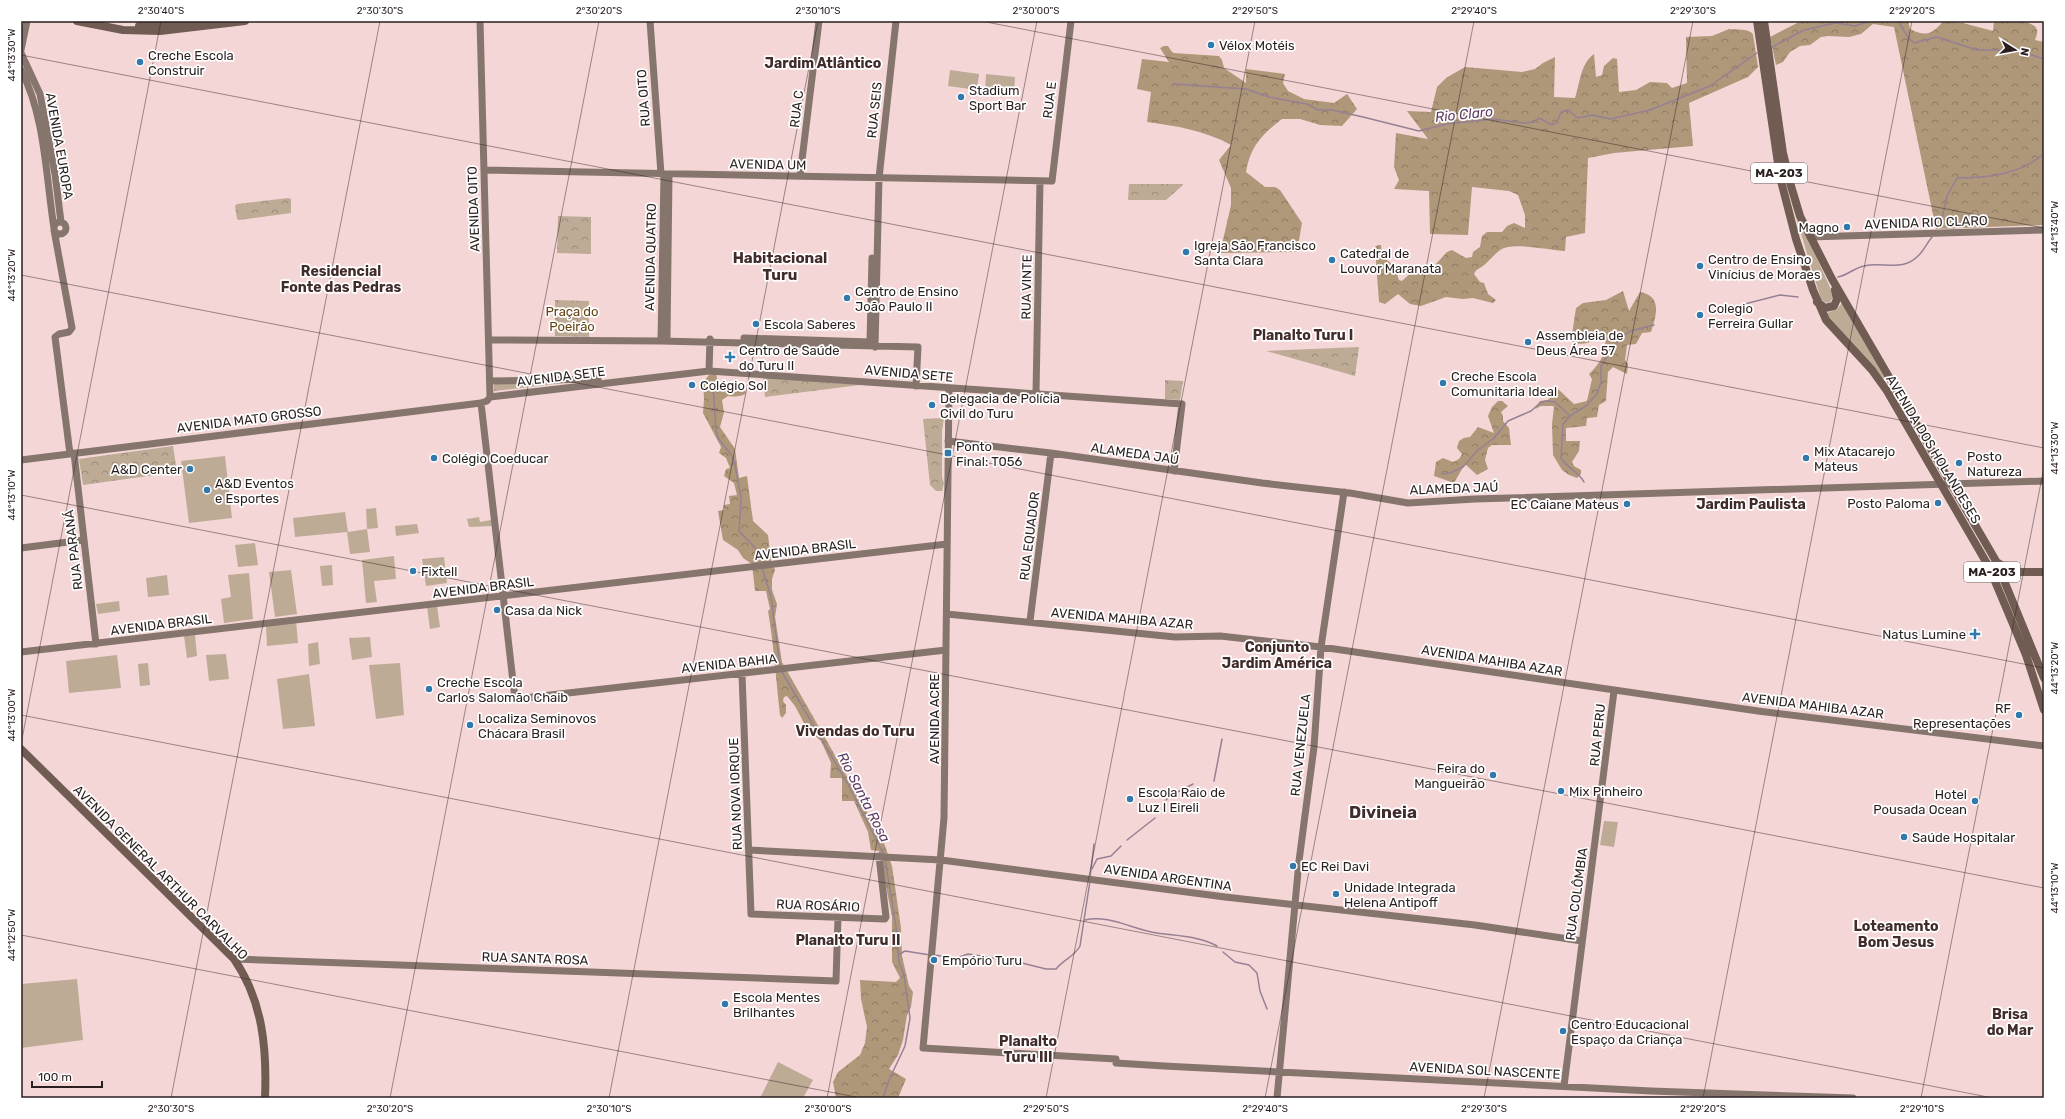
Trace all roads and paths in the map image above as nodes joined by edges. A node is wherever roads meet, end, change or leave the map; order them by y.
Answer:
1 (27, 21) edge
2 (77, 21) edge
3 (103, 21) edge
4 (202, 21) edge
5 (245, 21) edge
6 (480, 21) edge
7 (650, 21) edge
8 (819, 21) edge
9 (896, 21) edge
10 (1070, 21) edge
11 (1756, 21) edge
12 (1765, 21) edge
13 (1763, 37) junction
14 (21, 52) edge
15 (23, 69) edge
16 (484, 170) junction
17 (665, 174) junction
18 (800, 176) junction
19 (877, 178) junction
20 (1040, 181) junction
21 (1052, 181) joint
22 (61, 222) junction
23 (54, 229) junction
24 (2044, 230) edge
25 (61, 234) junction
26 (1810, 237) junction
27 (58, 244) junction
28 (1832, 279) junction
29 (1817, 301) junction
30 (664, 339) junction
31 (489, 340) junction
32 (710, 340) junction
33 (873, 344) junction
34 (709, 371) junction
35 (634, 378) junction
36 (490, 381) junction
37 (916, 386) junction
38 (949, 388) junction
39 (1036, 393) junction
40 (490, 397) junction
41 (481, 403) junction
42 (948, 441) junction
43 (1051, 453) junction
44 (72, 454) junction
45 (21, 460) edge
46 (1174, 471) junction
47 (2044, 481) edge
48 (1951, 483) junction
49 (1940, 484) junction
50 (1344, 492) junction
51 (1947, 494) junction
52 (84, 540) junction
53 (947, 544) junction
54 (21, 548) edge
55 (1996, 561) junction
56 (2044, 572) edge
57 (2044, 577) edge
58 (2007, 588) junction
59 (503, 596) junction
60 (947, 614) junction
61 (1030, 621) junction
62 (96, 644) junction
63 (1321, 647) junction
64 (946, 650) junction
65 (21, 652) edge
66 (742, 674) junction
67 (2044, 678) edge
68 (2036, 685) junction
69 (1614, 691) junction
70 (2044, 702) edge
71 (2044, 710) edge
72 (2044, 740) edge
73 (2032, 744) junction
74 (2044, 746) edge
75 (21, 749) edge
76 (1604, 782) joint
77 (749, 850) junction
78 (880, 856) junction
79 (941, 860) junction
80 (1295, 905) junction
81 (751, 914) joint
82 (838, 917) junction
83 (1582, 942) junction
84 (234, 959) junction
85 (923, 1048) joint
86 (1279, 1071) junction
87 (1564, 1086) junction
88 (1735, 1096) edge
89 (265, 1098) edge
90 (1277, 1098) edge
91 (1853, 1098) edge

1 - 14 street, AVENIDA EUROPA
2 - 5 main road
3 - 4 main road
6 - 16 street, AVENIDA OITO
7 - 17 street, RUA OITO
8 - 18 street, RUA C
9 - 19 street, RUA SEIS
10 - 21 street, RUA E
11 - 13 main road, AVENIDA DOS HOLANDESES / MA-203
12 - 13 main road, AVENIDA DOS HOLANDESES / MA-203
13 - 26 main road, AVENIDA DOS HOLANDESES / MA-203
13 - 29 main road, AVENIDA DOS HOLANDESES / MA-203
14 - 15 street, AVENIDA EUROPA
15 - 22 street, AVENIDA EUROPA
15 - 23 street, AVENIDA EUROPA
16 - 17 street, AVENIDA UM
16 - 31 street, AVENIDA OITO
17 - 18 street, AVENIDA UM
17 - 30 street, AVENIDA QUATRO
18 - 19 street, AVENIDA UM
19 - 20 street, AVENIDA UM
19 - 33 street, RUA SEIS
20 - 21 street, AVENIDA UM
20 - 39 street, RUA VINTE
22 - 23 street
22 - 25 street, AVENIDA EUROPA
23 - 25 street
23 - 27 street, AVENIDA EUROPA
24 - 26 street, AVENIDA RIO CLARO
25 - 27 street, AVENIDA EUROPA
26 - 28 main road, AVENIDA DOS HOLANDESES / MA-203
27 - 44 street, AVENIDA EUROPA
28 - 29 main road
28 - 48 main road, AVENIDA DOS HOLANDESES / MA-203
29 - 49 main road, AVENIDA DOS HOLANDESES / MA-203
30 - 31 street
30 - 32 street
31 - 36 street, AVENIDA OITO
32 - 33 street
32 - 34 street
33 - 37 street
34 - 35 street, AVENIDA SETE
34 - 37 street, AVENIDA SETE
35 - 36 street, AVENIDA SETE
35 - 40 street, AVENIDA SETE
36 - 40 street, AVENIDA OITO
37 - 38 street, AVENIDA SETE
38 - 39 street, AVENIDA SETE
38 - 42 street, AVENIDA ACRE
39 - 46 street, AVENIDA SETE
40 - 41 street
41 - 44 street, AVENIDA MATO GROSSO
41 - 59 street
42 - 43 street, ALAMEDA JAÚ
42 - 53 street, AVENIDA ACRE
43 - 46 street, ALAMEDA JAÚ
43 - 61 street, RUA EQUADOR
44 - 45 street, AVENIDA MATO GROSSO
44 - 52 street, RUA PARANÁ
46 - 50 street, ALAMEDA JAÚ
47 - 48 street
48 - 49 street, ALAMEDA JAÚ
48 - 51 main road
48 - 55 main road, AVENIDA DOS HOLANDESES / MA-203
49 - 50 street, ALAMEDA JAÚ
49 - 51 main road, AVENIDA DOS HOLANDESES / MA-203
50 - 63 street, RUA VENEZUELA
51 - 68 main road, AVENIDA DOS HOLANDESES / MA-203
52 - 54 street
52 - 62 street, RUA PARANÁ
53 - 59 street, AVENIDA BRASIL
53 - 60 street, AVENIDA ACRE
55 - 56 main road
55 - 58 main road, AVENIDA DOS HOLANDESES / MA-203
57 - 58 main road
58 - 67 main road, AVENIDA DOS HOLANDESES / MA-203
59 - 62 street, AVENIDA BRASIL
59 - 66 street, AVENIDA BAHIA
60 - 61 street, AVENIDA MAHIBA AZAR
60 - 64 street, AVENIDA ACRE
61 - 63 street, AVENIDA MAHIBA AZAR
62 - 65 street, AVENIDA BRASIL
63 - 69 street, AVENIDA MAHIBA AZAR
63 - 80 street, RUA VENEZUELA
64 - 66 street, AVENIDA BAHIA
64 - 79 street, AVENIDA ACRE
66 - 77 street, RUA NOVA IORQUE
68 - 70 main road
68 - 71 main road, AVENIDA DOS HOLANDESES / MA-203
69 - 73 street, AVENIDA MAHIBA AZAR
69 - 76 street, RUA PERU
72 - 73 street, AVENIDA MAHIBA AZAR
73 - 74 street, AVENIDA MAHIBA AZAR
75 - 84 main road, AVENIDA GENERAL ARTHUR CARVALHO
76 - 83 street, RUA COLÔMBIA
77 - 78 street, AVENIDA ARGENTINA
77 - 81 street, RUA NOVA IORQUE
78 - 79 street, AVENIDA ARGENTINA
78 - 82 street, RUA ROSÁRIO
79 - 80 street, AVENIDA ARGENTINA
79 - 85 street, AVENIDA ACRE
80 - 83 street, AVENIDA ARGENTINA
80 - 86 street, RUA VENEZUELA
81 - 82 street, RUA ROSÁRIO
82 - 84 street, RUA SANTA ROSA
83 - 87 street, RUA COLÔMBIA
84 - 89 main road, AVENIDA GENERAL ARTHUR CARVALHO
85 - 86 street, AVENIDA SOL NASCENTE
86 - 87 street, AVENIDA SOL NASCENTE
86 - 90 street, RUA VENEZUELA
87 - 88 street, AVENIDA SOL NASCENTE
88 - 91 street, AVENIDA SOL NASCENTE

